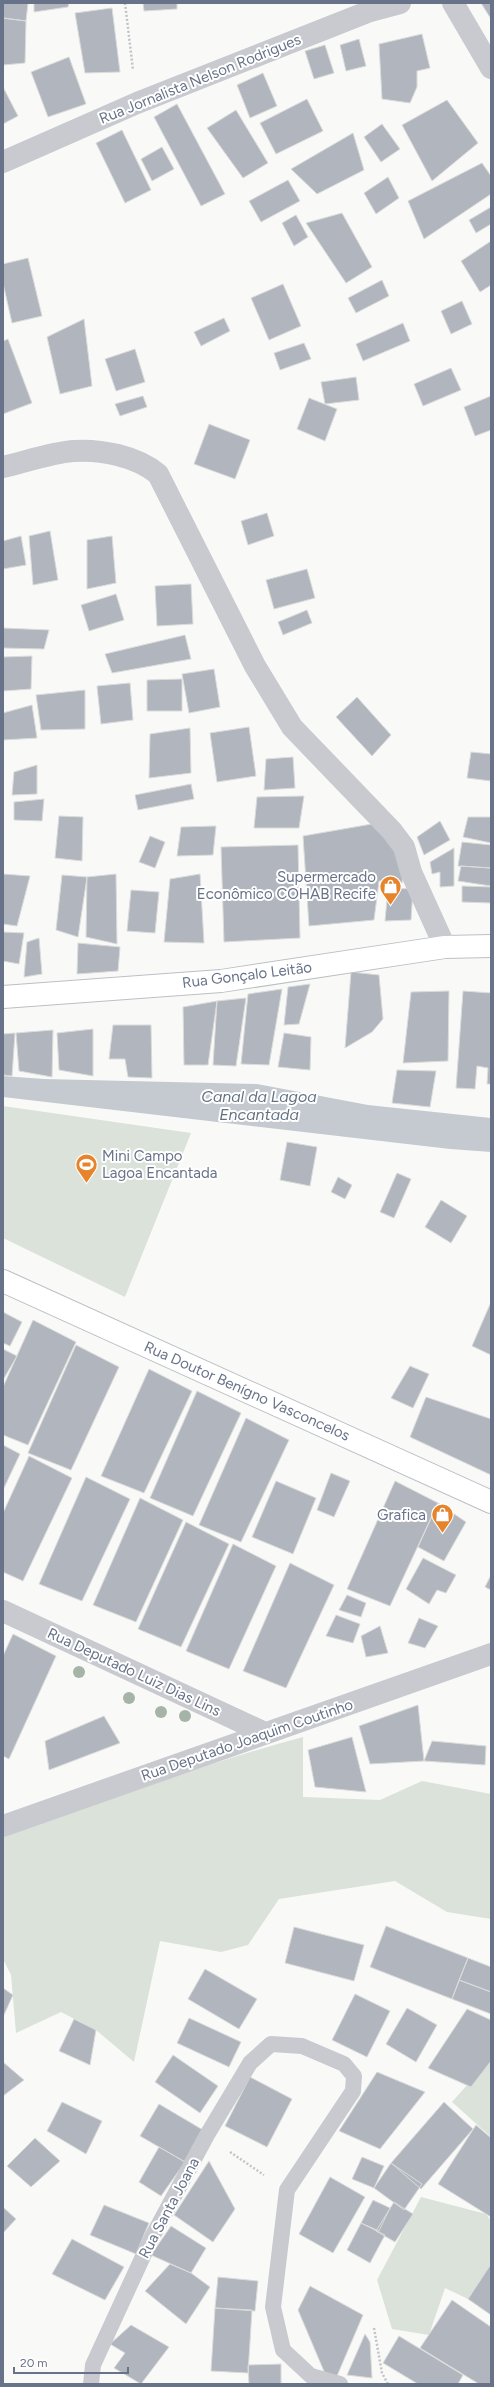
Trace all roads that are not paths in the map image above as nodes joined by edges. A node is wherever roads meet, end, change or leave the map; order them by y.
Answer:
1 (400, 3) edge
2 (453, 3) edge
3 (491, 68) edge
4 (3, 162) edge
5 (3, 467) edge
6 (491, 946) edge
7 (445, 947) junction
8 (3, 997) edge
9 (3, 1281) edge
10 (491, 1502) edge
11 (3, 1611) edge
12 (491, 1654) edge
13 (266, 1733) junction
14 (3, 1826) edge
15 (91, 2384) edge
16 (340, 2384) edge

1 - 4 street, Rua Jornalista Nelson Rodrigues
2 - 3 street
5 - 7 street
6 - 7 main road, Rua Gonçalo Leitão
7 - 8 main road, Rua Gonçalo Leitão
9 - 10 main road, Rua Doutor Benígno Vasconcelos
11 - 13 street, Rua Deputado Luiz Dias Lins
12 - 13 street, Rua Deputado Joaquim Coutinho
13 - 14 street, Rua Deputado Joaquim Coutinho
15 - 16 lane, Rua Santa Joana

